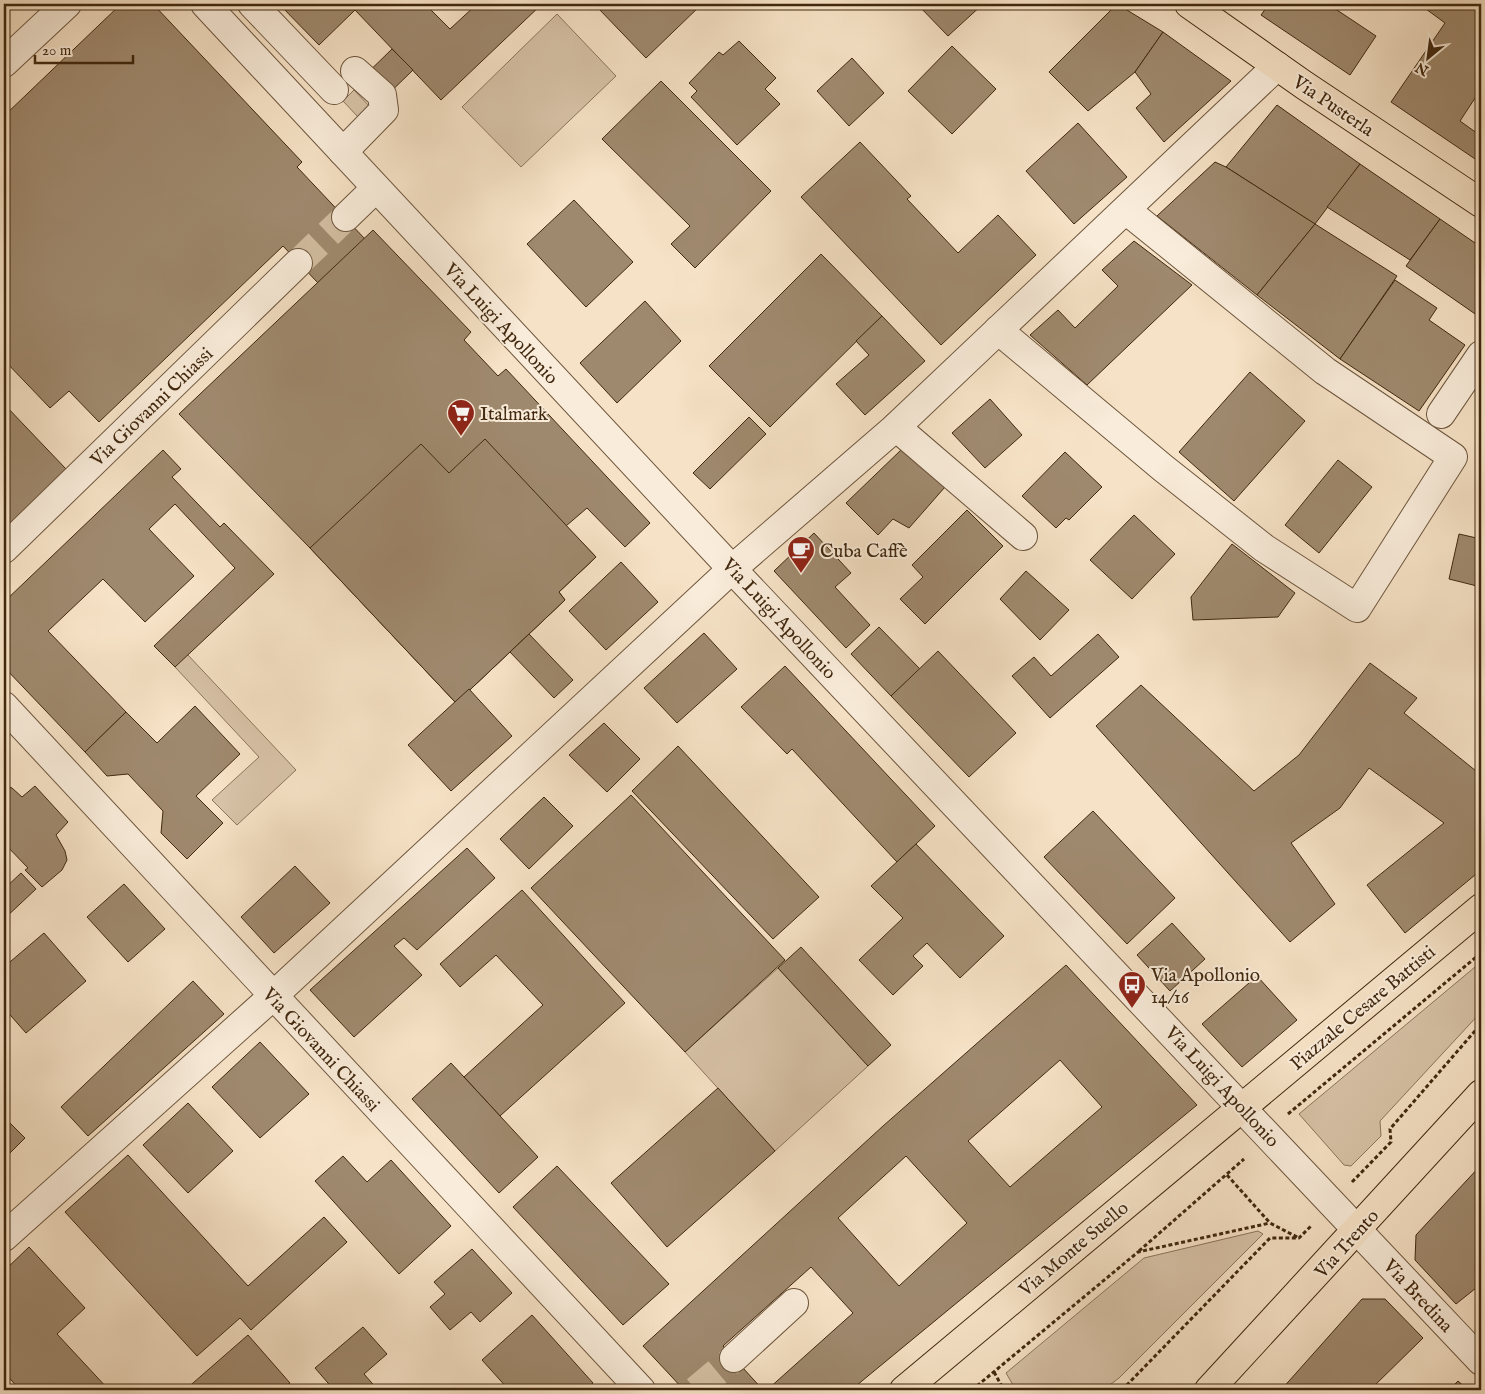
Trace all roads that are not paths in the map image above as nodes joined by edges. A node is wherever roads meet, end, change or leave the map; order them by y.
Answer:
1 (67, 4) edge
2 (205, 4) edge
3 (252, 4) edge
4 (1189, 4) edge
5 (4, 63) edge
6 (1277, 66) junction
7 (334, 90) junction
8 (308, 115) junction
9 (343, 152) junction
10 (376, 188) junction
11 (1481, 203) edge
12 (1126, 210) junction
13 (346, 217) tunnel mouth
14 (298, 263) tunnel mouth
15 (998, 330) junction
16 (1481, 355) edge
17 (1441, 414) dead end
18 (896, 427) junction
19 (1023, 536) dead end
20 (4, 549) edge
21 (732, 569) junction
22 (4, 706) edge
23 (1480, 910) edge
24 (273, 996) junction
25 (1481, 1094) edge
26 (1243, 1106) junction
27 (1357, 1230) junction
28 (4, 1237) edge
29 (794, 1304) dead end
30 (734, 1358) tunnel mouth
31 (1481, 1361) edge
32 (641, 1390) edge
33 (904, 1390) edge
34 (1209, 1390) edge

1 - 5 street
2 - 8 street, Via Luigi Apollonio
3 - 7 street
4 - 6 main road, Via Pusterla
6 - 11 main road, Via Pusterla
6 - 12 street
7 - 8 street
7 - 9 street
8 - 9 street, Via Luigi Apollonio
9 - 10 street, Via Luigi Apollonio
10 - 13 street
10 - 21 street, Via Luigi Apollonio
12 - 15 street
12 - 15 street
14 - 20 street, Via Giovanni Chiassi
15 - 18 street
16 - 17 street
18 - 19 street
18 - 21 street
21 - 24 street
21 - 26 street, Via Luigi Apollonio
22 - 24 street, Via Giovanni Chiassi
23 - 26 main road, Piazzale Cesare Battisti
24 - 28 street
24 - 32 street, Via Giovanni Chiassi
25 - 27 main road, Via Trento
26 - 27 street, Via Luigi Apollonio
26 - 33 main road, Via Monte Suello
27 - 31 street, Via Bredina
27 - 34 main road, Via Trento
29 - 30 street

